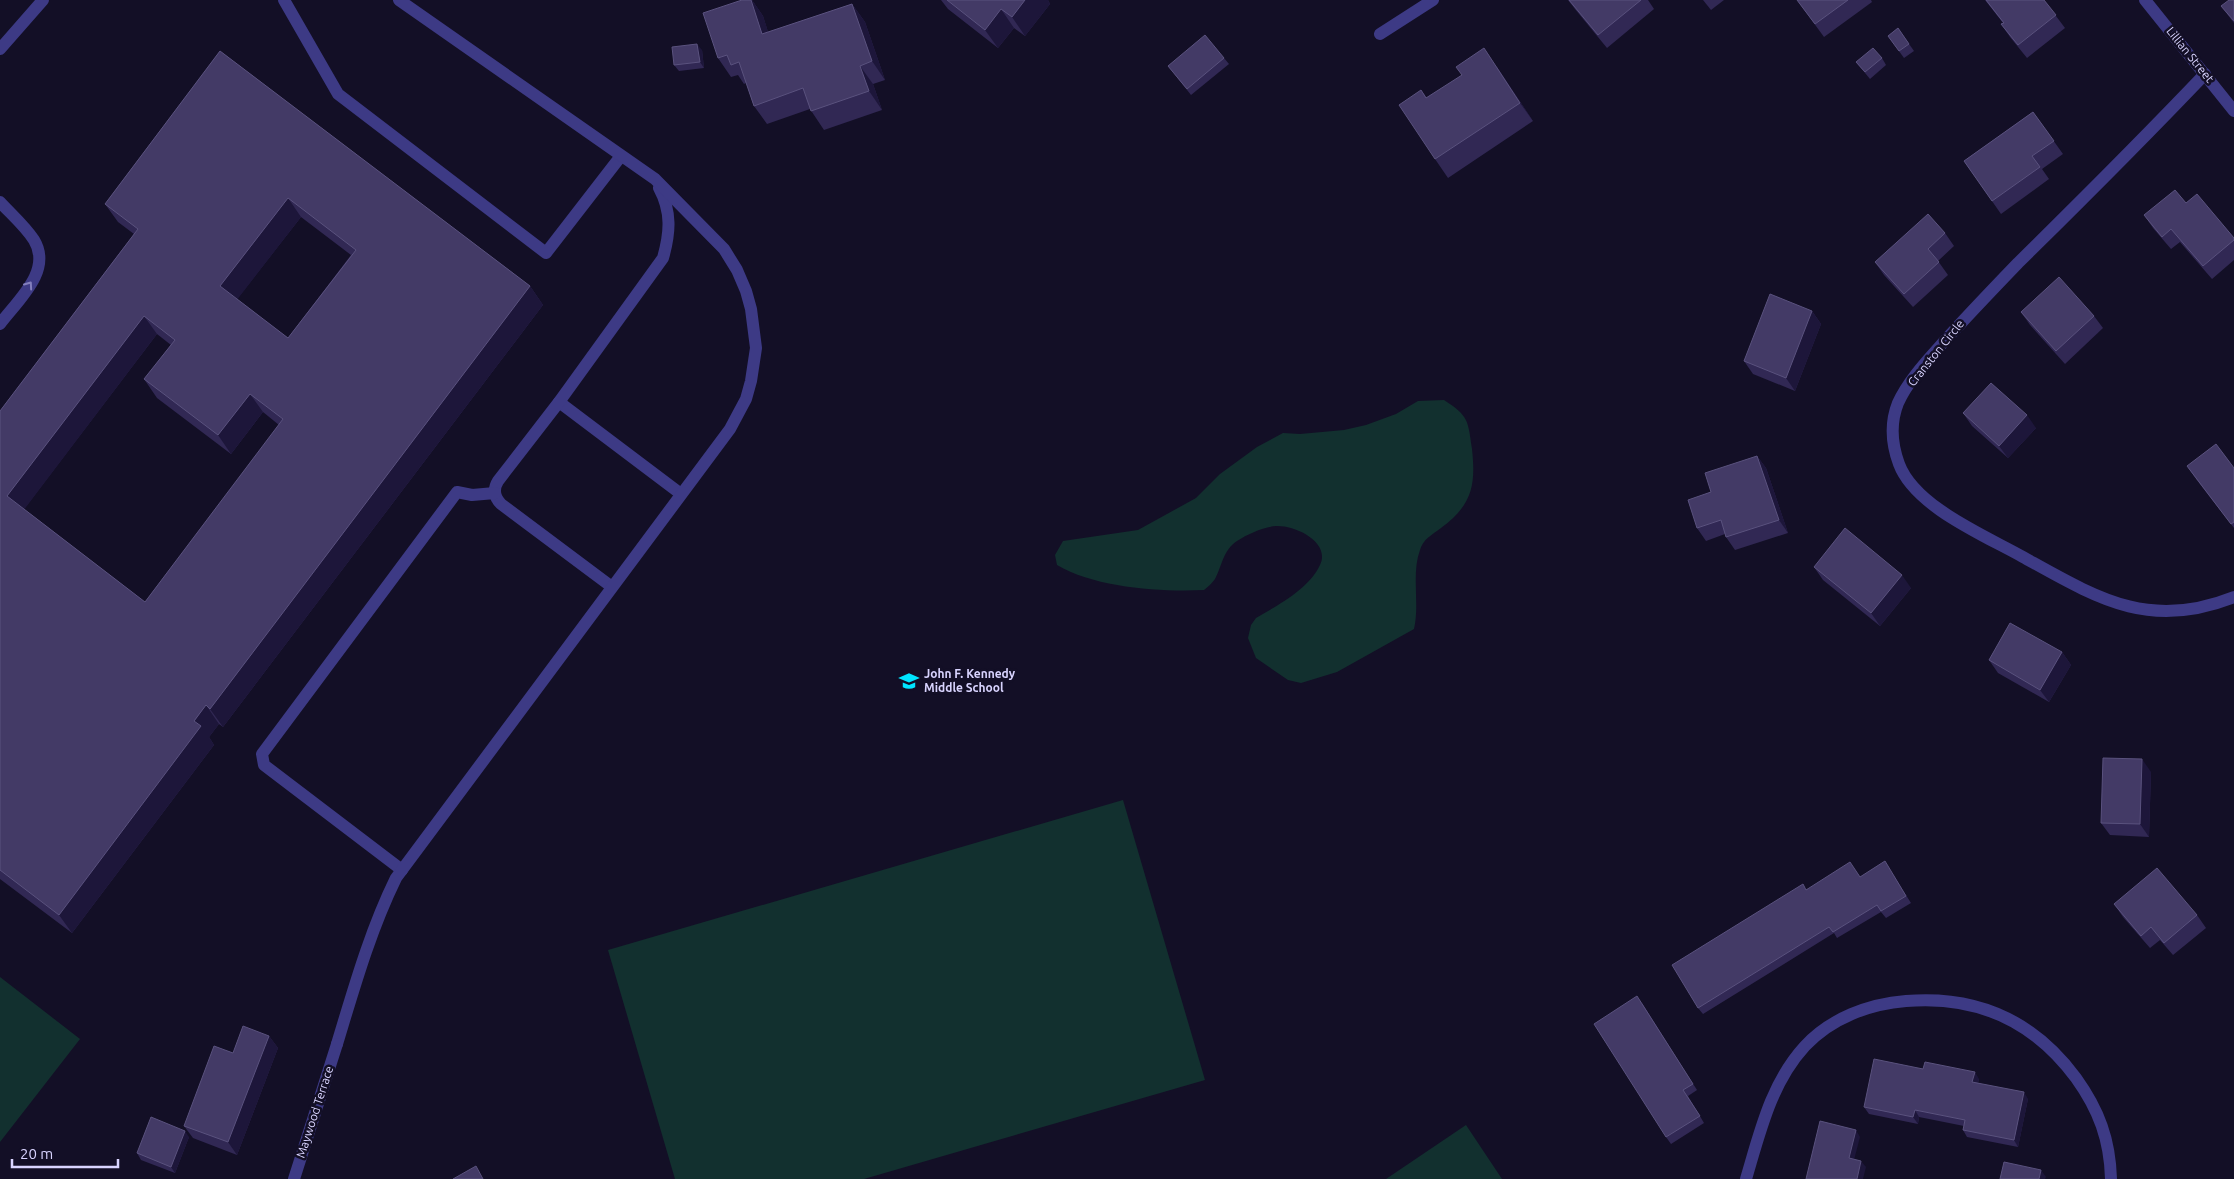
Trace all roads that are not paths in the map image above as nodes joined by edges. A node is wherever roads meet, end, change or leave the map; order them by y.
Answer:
1 (43, 0) edge
2 (284, 0) edge
3 (399, 0) edge
4 (1433, 0) edge
5 (2145, 0) edge
6 (1380, 34) dead end
7 (0, 49) edge
8 (2205, 74) junction
9 (2234, 111) edge
10 (621, 156) junction
11 (655, 180) junction
12 (0, 202) edge
13 (0, 324) edge
14 (559, 402) junction
15 (495, 493) junction
16 (681, 494) junction
17 (612, 587) junction
18 (2234, 597) edge
19 (402, 870) junction
20 (294, 1179) edge
21 (1746, 1179) edge
22 (2111, 1179) edge

1 - 7 street
2 - 10 street
3 - 10 street, Maywood Terrace
4 - 6 street
5 - 8 street, Lillian Street
8 - 9 street, Lillian Street
8 - 18 street, Cranston Circle
10 - 11 street, Maywood Terrace
11 - 14 street
11 - 16 street, Maywood Terrace
13 -> 12 street
14 - 15 street
14 - 16 street
15 - 17 street
15 - 19 street
16 - 17 street, Maywood Terrace
17 - 19 street, Maywood Terrace
19 - 20 street, Maywood Terrace
21 - 22 street

